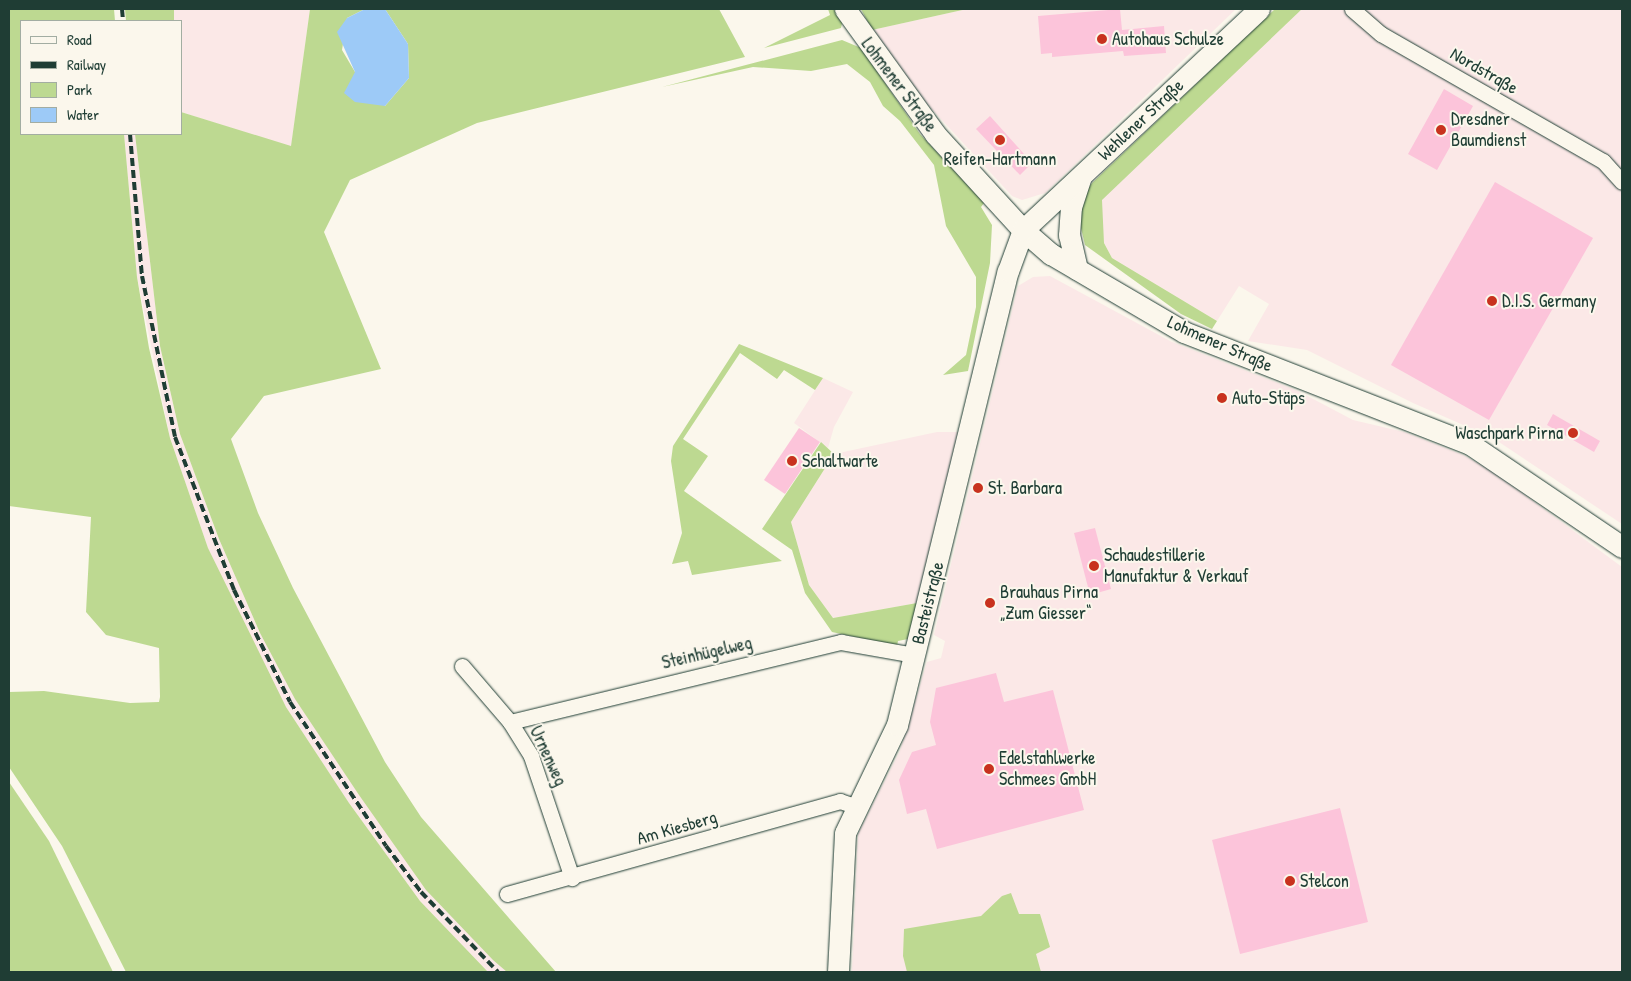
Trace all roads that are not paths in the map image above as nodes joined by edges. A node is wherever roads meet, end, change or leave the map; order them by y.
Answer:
1 (846, 9) edge
2 (1259, 9) edge
3 (1352, 9) edge
4 (1082, 175) junction
5 (1622, 182) edge
6 (1023, 230) junction
7 (1077, 269) junction
8 (1622, 546) edge
9 (915, 655) junction
10 (462, 666) dead end
11 (510, 722) junction
12 (857, 807) junction
13 (572, 878) junction
14 (507, 894) dead end
15 (838, 972) edge

1 - 6 main road, Lohmener Straße
2 - 4 main road, Wehlener Straße
3 - 5 street, Nordstraße
4 - 6 main road, Wehlener Straße
4 - 7 main road
6 - 7 main road, Lohmener Straße
6 - 9 main road, Basteistraße
7 - 8 main road, Lohmener Straße
9 - 11 street, Steinhügelweg
9 - 12 main road, Basteistraße
10 - 11 street, Urnenweg
11 - 13 street, Urnenweg
12 - 13 street, Am Kiesberg
12 - 15 main road, Basteistraße
13 - 14 street, Am Kiesberg

